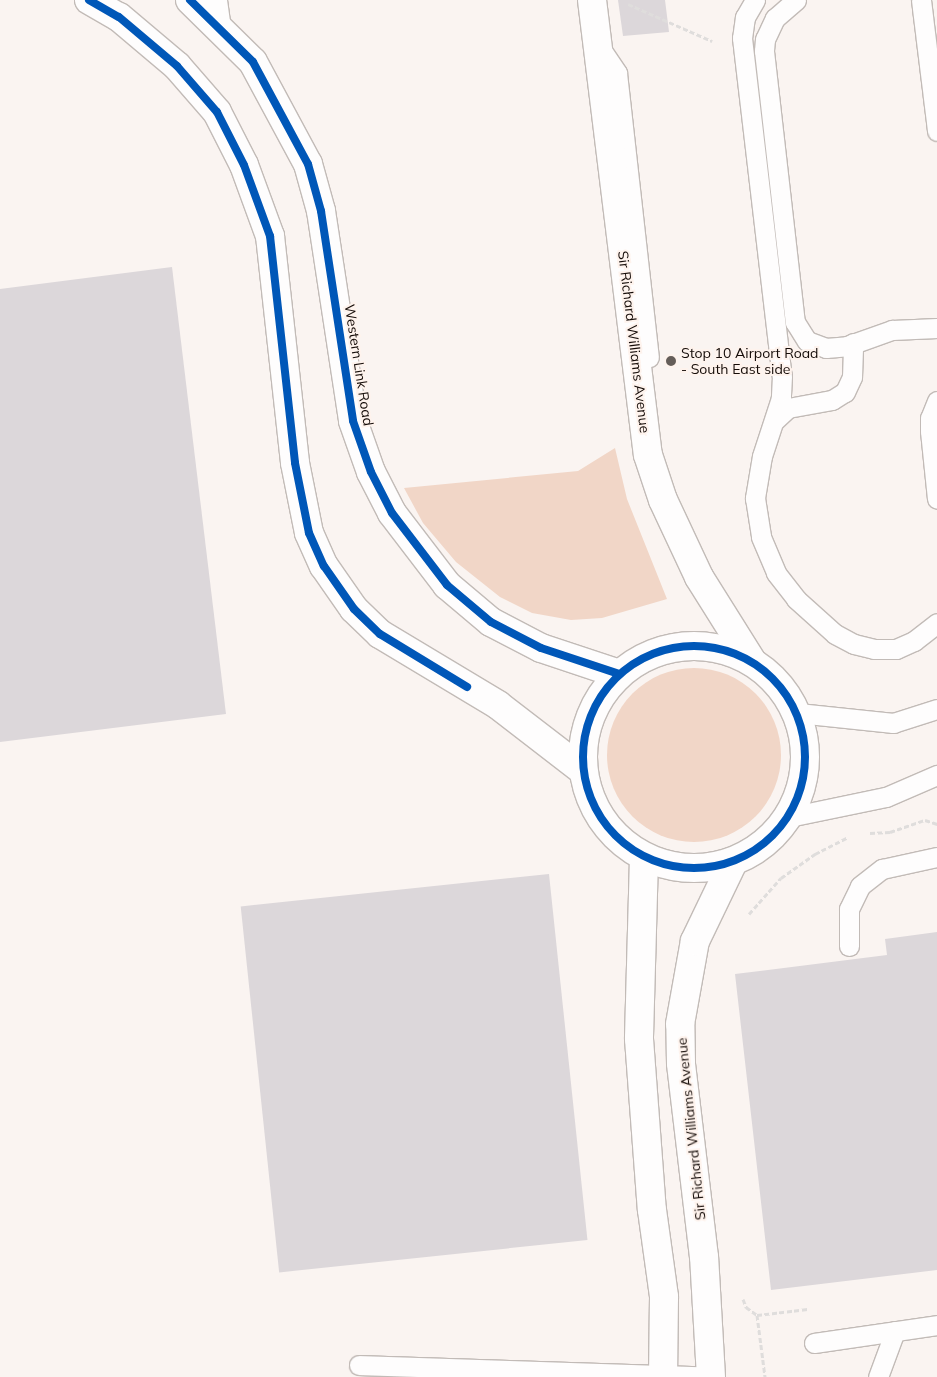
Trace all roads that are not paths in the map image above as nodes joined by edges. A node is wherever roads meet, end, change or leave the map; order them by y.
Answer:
1 (89, 0) edge
2 (190, 0) edge
3 (217, 0) edge
4 (592, 0) edge
5 (755, 0) edge
6 (796, 0) edge
7 (921, 0) edge
8 (221, 29) junction
9 (937, 131) edge
10 (937, 328) edge
11 (853, 343) junction
12 (937, 401) edge
13 (775, 420) junction
14 (937, 499) edge
15 (937, 623) edge
16 (751, 660) junction
17 (619, 674) junction
18 (937, 709) edge
19 (798, 713) junction
20 (581, 769) junction
21 (937, 775) edge
22 (789, 817) junction
23 (937, 856) edge
24 (644, 858) junction
25 (733, 862) junction
26 (849, 946) dead end
27 (937, 1325) edge
28 (895, 1331) junction
29 (814, 1343) dead end
30 (359, 1366) dead end
31 (663, 1377) edge
32 (711, 1377) edge
33 (878, 1377) edge

1 - 20 street
2 - 8 street, Western Link Road
3 - 8 lane
4 - 16 street, Sir Richard Williams Avenue
5 - 13 lane
6 - 11 lane
7 - 9 lane
8 - 17 street, Western Link Road
10 - 11 lane
11 - 13 lane
12 - 14 lane
13 - 15 lane
16 - 17 street
16 - 19 street
17 - 20 street
18 - 19 lane
19 - 22 street
20 - 24 street
21 - 22 lane
22 - 25 street
23 - 26 lane
24 - 25 street
24 - 31 street
25 - 32 street, Sir Richard Williams Avenue
27 - 28 lane
28 - 29 lane
28 - 33 lane
30 - 31 lane
31 - 32 lane

